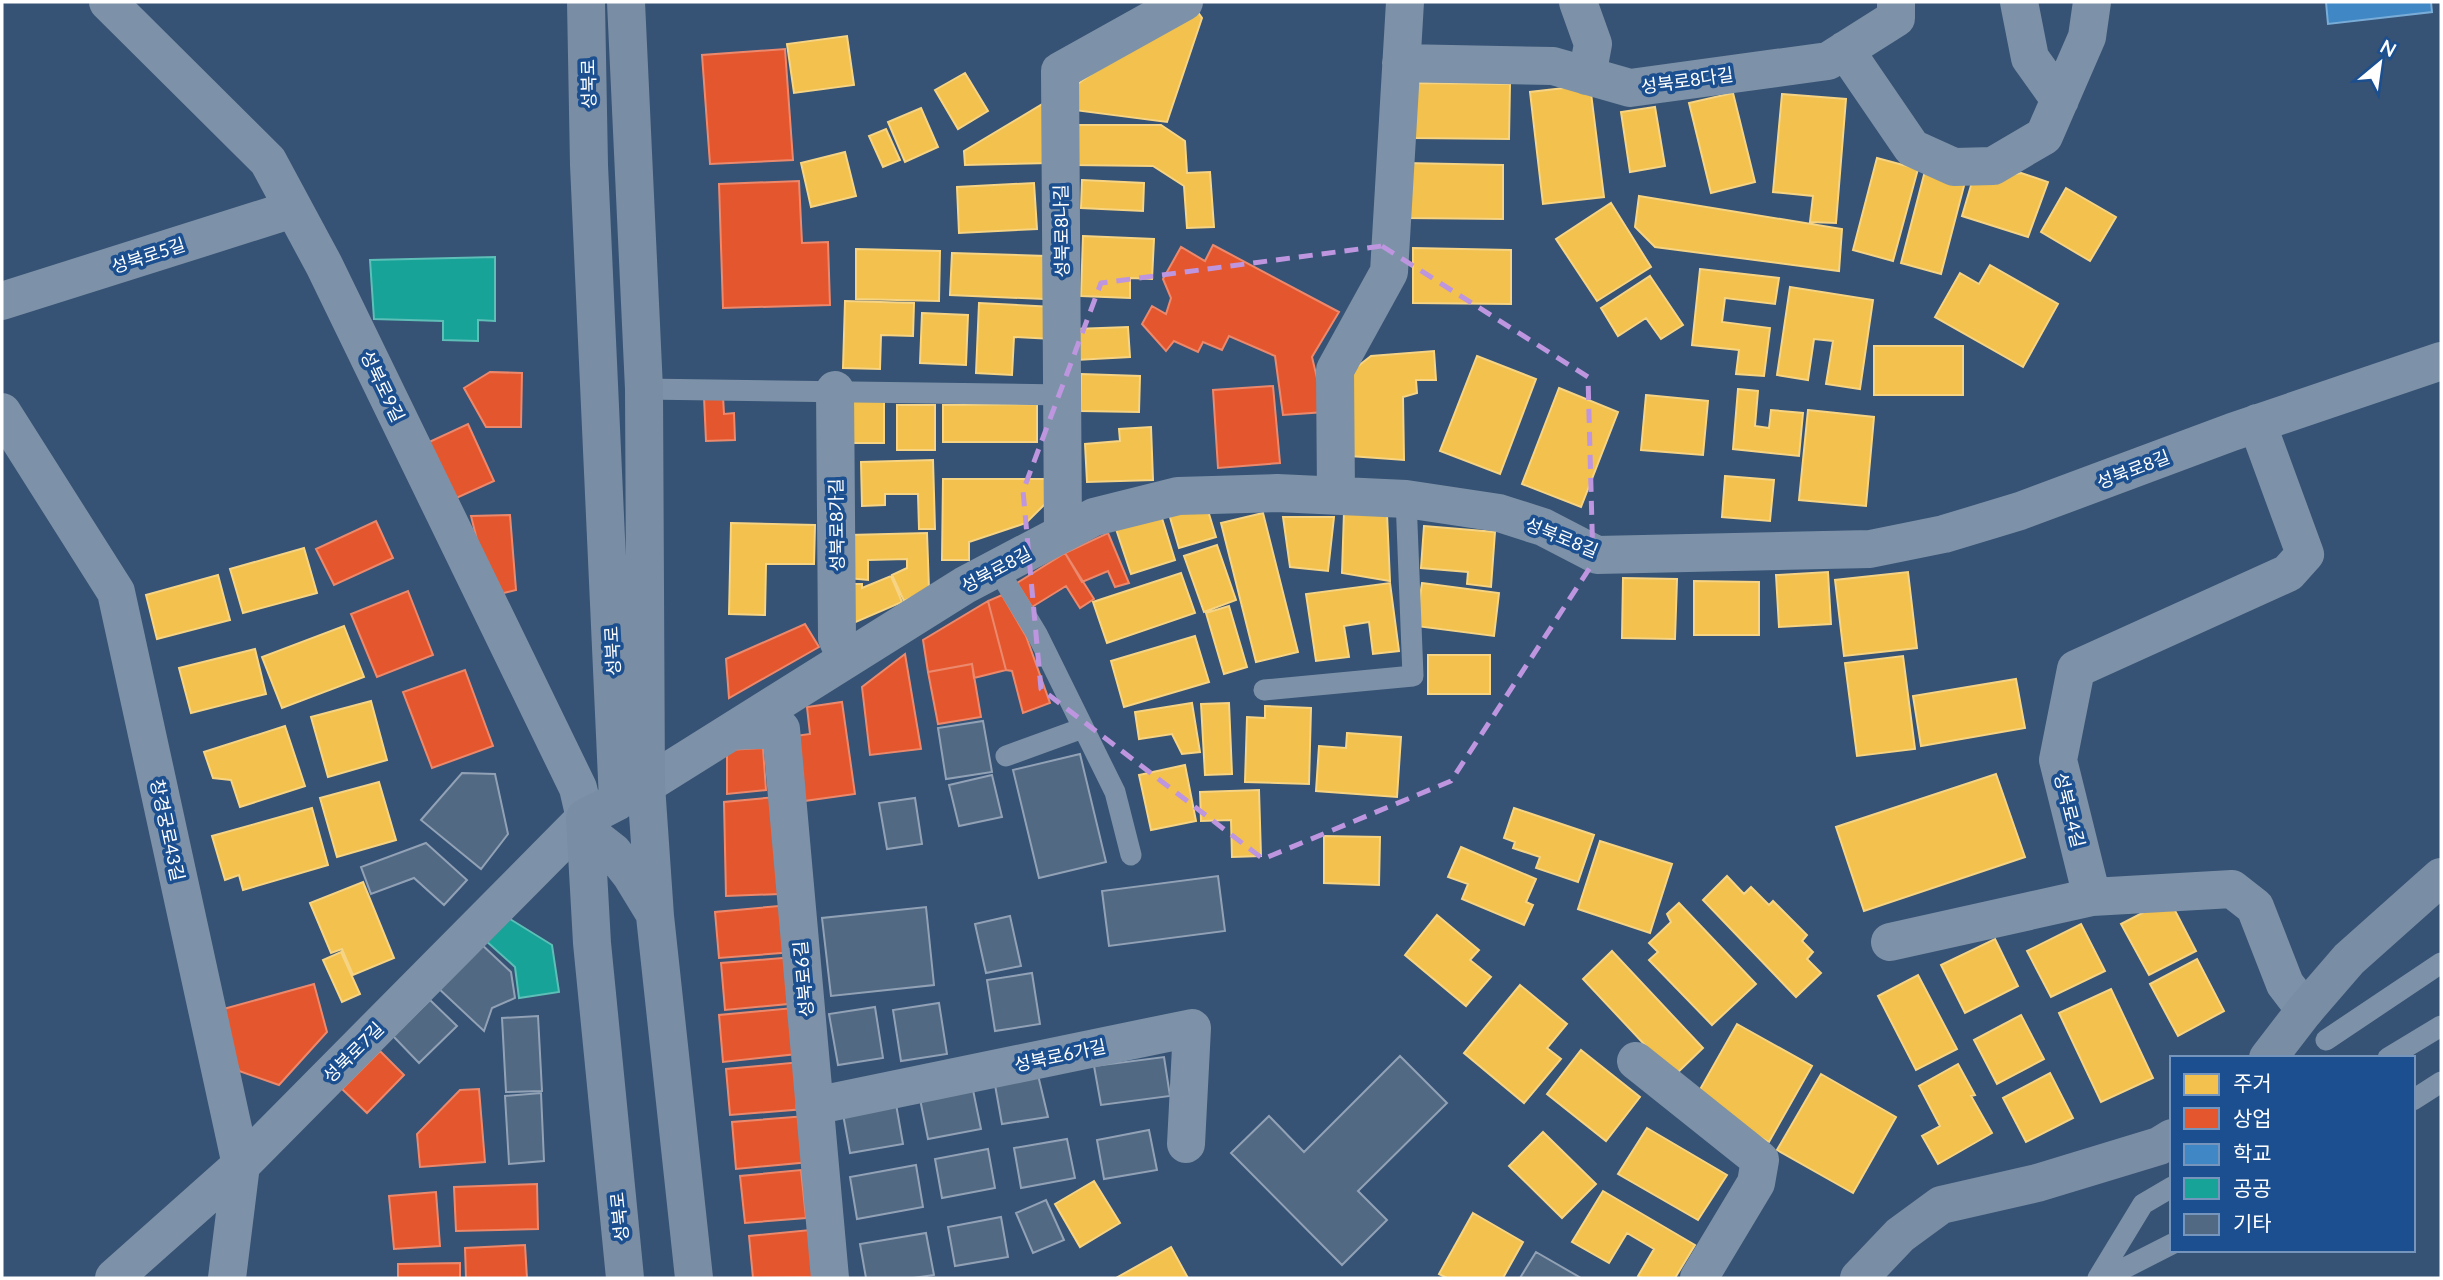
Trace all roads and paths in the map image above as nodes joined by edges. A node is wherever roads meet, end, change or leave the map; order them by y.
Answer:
1 (108, 2) edge
2 (586, 2) edge
3 (626, 2) edge
4 (1184, 2) edge
5 (1405, 2) edge
6 (1578, 2) edge
7 (1896, 2) edge
8 (2019, 2) edge
9 (2092, 2) edge
10 (1845, 50) junction
11 (1401, 62) junction
12 (1587, 76) junction
13 (2060, 100) junction
14 (293, 209) junction
15 (2, 301) edge
16 (2441, 360) edge
17 (645, 389) junction
18 (835, 390) junction
19 (1063, 395) junction
20 (2, 412) edge
21 (2257, 423) junction
22 (1336, 495) junction
23 (1406, 499) junction
24 (1063, 533) junction
25 (997, 568) junction
26 (846, 659) junction
27 (1264, 690) dead end
28 (1083, 727) junction
29 (732, 731) junction
30 (1006, 756) dead end
31 (646, 785) junction
32 (585, 818) junction
33 (1131, 855) dead end
34 (2441, 877) edge
35 (2092, 897) junction
36 (655, 916) junction
37 (1891, 943) dead end
38 (2441, 963) edge
39 (2316, 1025) junction
40 (2441, 1026) edge
41 (2271, 1056) edge
42 (2391, 1056) edge
43 (1636, 1061) dead end
44 (2441, 1082) edge
45 (2415, 1099) edge
46 (814, 1106) junction
47 (2170, 1139) edge
48 (1186, 1144) dead end
49 (241, 1165) junction
50 (2170, 1188) edge
51 (2170, 1245) edge
52 (114, 1278) edge
53 (227, 1278) edge
54 (625, 1278) edge
55 (694, 1278) edge
56 (830, 1278) edge
57 (1699, 1278) edge
58 (1859, 1278) edge
59 (2098, 1278) edge
60 (2105, 1278) edge

1 - 14 street, 성북로9길
2 - 32 main road, 성북로
3 - 17 main road, 성북로
4 - 19 street, 성북로8나길
5 - 11 street
6 - 12 street
7 - 10 street, 성북로8다길
8 - 13 street
9 - 13 street
10 - 12 street, 성북로8다길
10 - 13 street
11 - 12 street, 성북로8다길
11 - 22 street
14 - 15 street, 성북로5길
14 - 32 street, 성북로9길
16 - 21 street, 성북로8길
17 - 18 lane
17 - 31 main road, 성북로
18 - 19 lane
18 - 26 street, 성북로8가길
19 - 24 street, 성북로8나길
20 - 49 street, 창경궁로43길
21 - 23 street, 성북로8길
21 - 35 street, 성북로4길
22 - 23 street, 성북로8길
22 - 24 street, 성북로8길
23 - 27 lane
24 - 25 street, 성북로8길
25 - 26 street, 성북로8길
25 - 28 lane
26 - 29 street, 성북로8길
28 - 30 lane
28 - 33 lane
29 - 31 street, 성북로8길
29 - 46 street, 성북로6길
31 - 36 main road, 성북로
32 - 36 main road
32 - 49 street, 성북로7길
32 - 54 main road, 성북로
34 - 39 main road
35 - 37 street
35 - 39 street
36 - 55 main road, 성북로
38 - 39 lane
39 - 41 main road
40 - 42 lane
43 - 57 street
44 - 45 lane
46 - 48 street, 성북로6가길
46 - 56 street, 성북로6길
47 - 58 main road
49 - 52 street, 성북로7길
49 - 53 street, 창경궁로43길
50 - 59 lane
51 - 60 lane

